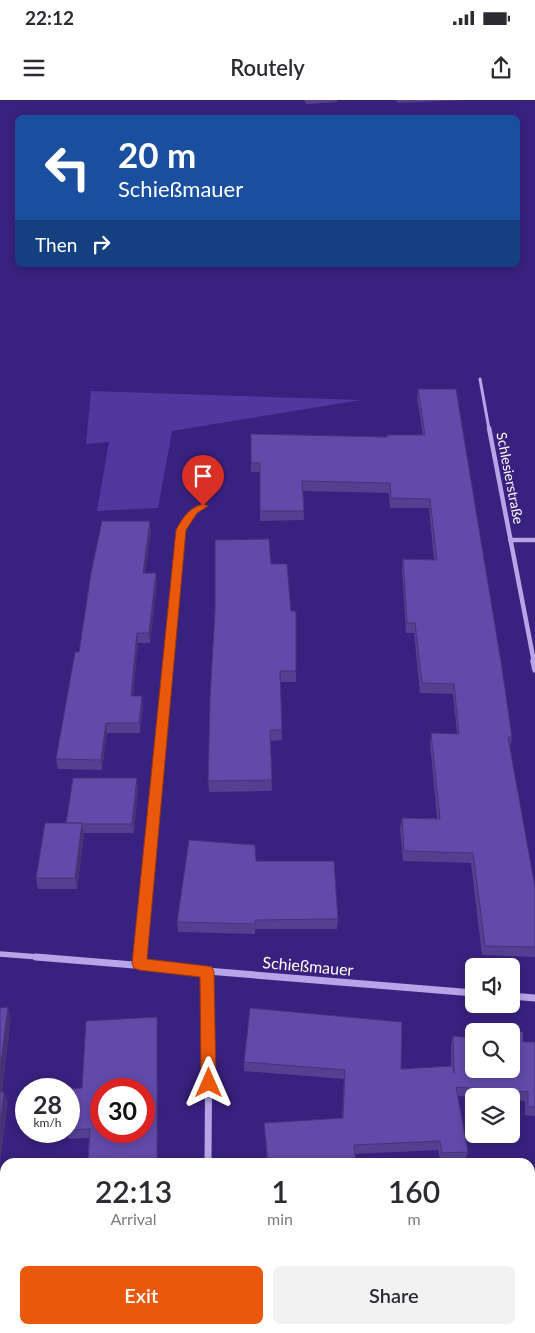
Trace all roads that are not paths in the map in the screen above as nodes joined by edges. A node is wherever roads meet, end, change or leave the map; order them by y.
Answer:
1 (480, 379) dead end
2 (203, 506) dead end
3 (510, 540) junction
4 (535, 540) edge
5 (535, 670) edge
6 (0, 954) edge
7 (139, 964) junction
8 (207, 972) junction
9 (465, 992) edge
10 (520, 997) edge
11 (535, 998) edge
12 (208, 1158) edge

1 - 3 street, Schlesierstraße
2 - 7 street
3 - 4 street
3 - 5 street, Schlesierstraße
6 - 7 street, Schießmauer
7 - 8 street, Schießmauer
8 - 9 street, Schießmauer
8 - 12 street
10 - 11 street

